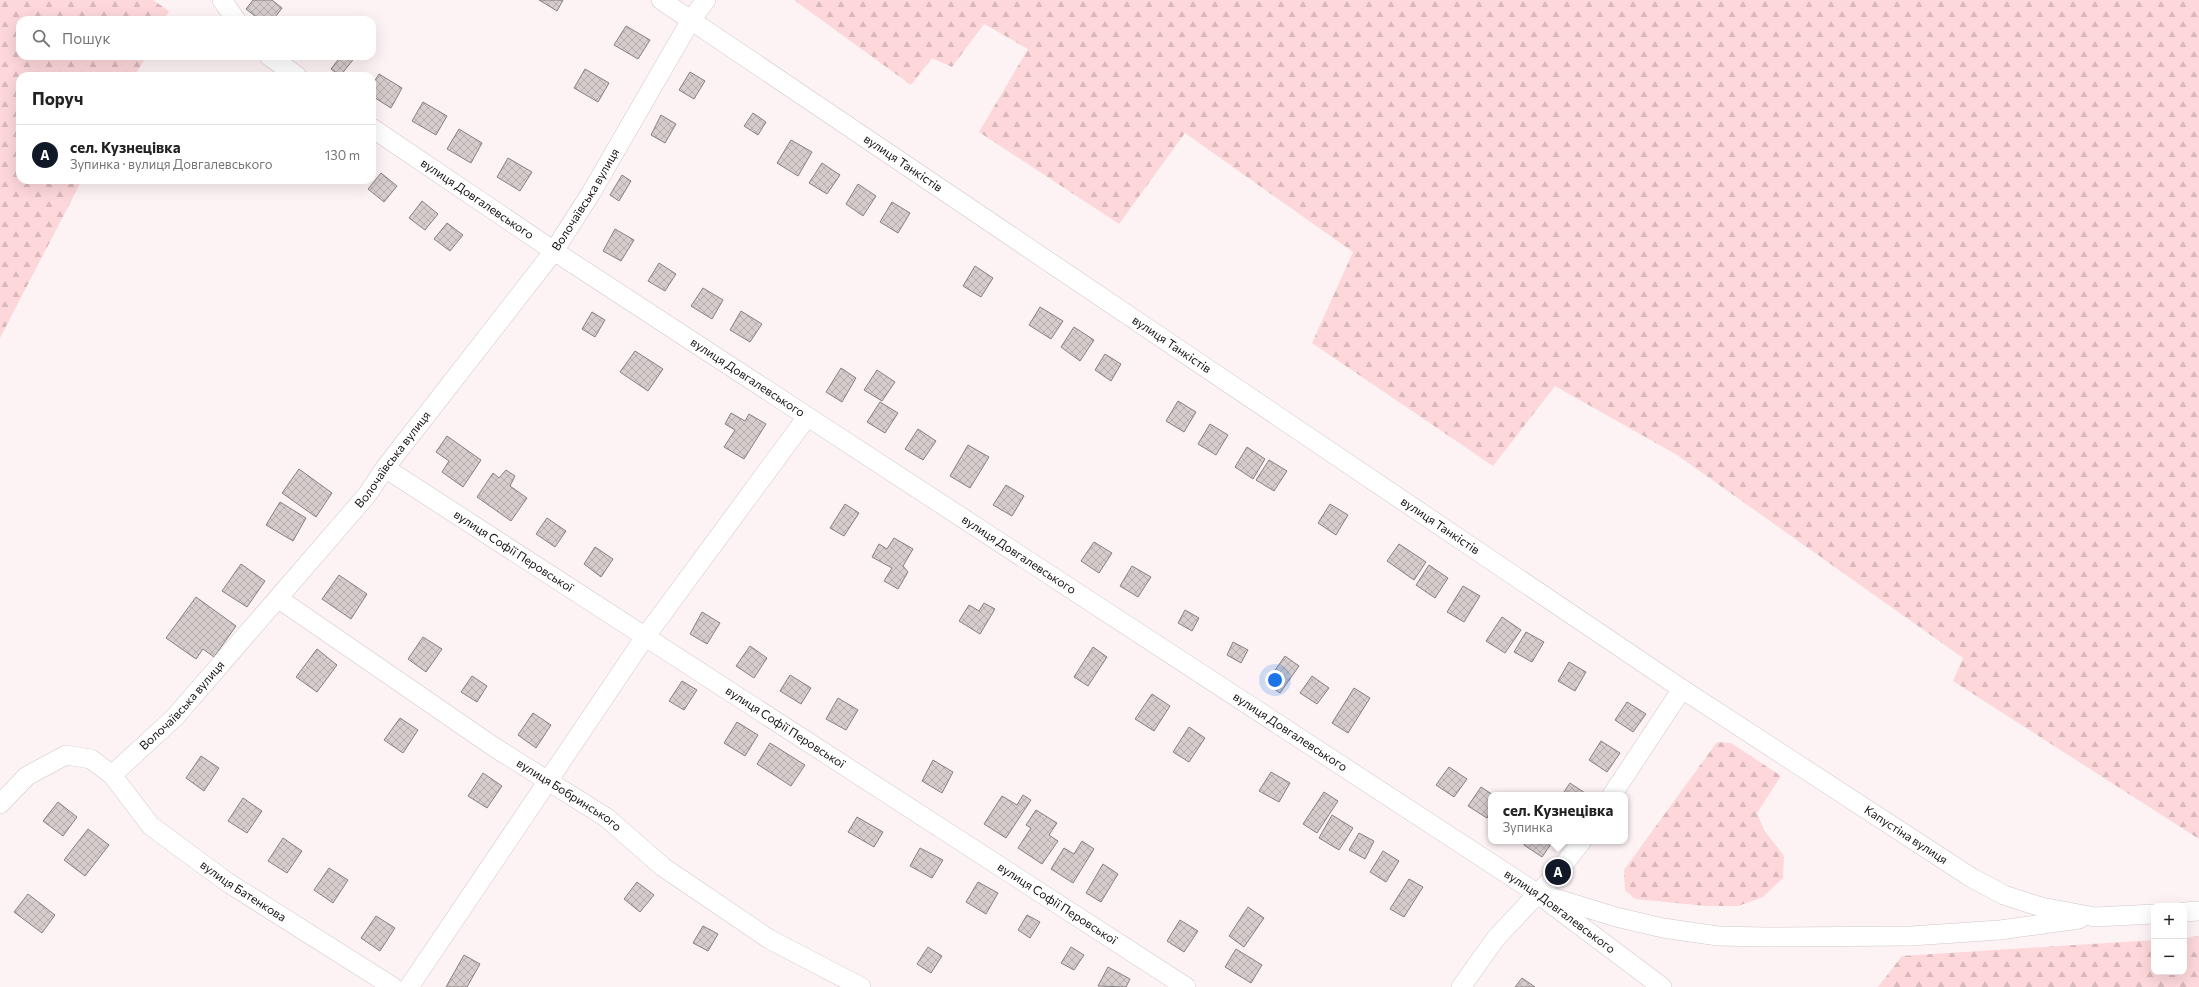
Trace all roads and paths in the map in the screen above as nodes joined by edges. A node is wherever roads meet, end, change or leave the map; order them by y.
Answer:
1 (222, 0) edge
2 (661, 0) edge
3 (706, 0) edge
4 (233, 16) edge
5 (691, 20) junction
6 (275, 60) edge
7 (291, 72) edge
8 (376, 131) edge
9 (554, 252) junction
10 (807, 417) junction
11 (385, 468) junction
12 (279, 598) junction
13 (645, 637) junction
14 (1682, 689) junction
15 (112, 775) junction
16 (548, 781) junction
17 (1614, 792) edge
18 (0, 804) edge
19 (1580, 844) edge
20 (1538, 894) junction
21 (2199, 911) edge
22 (2187, 912) edge
23 (2151, 914) edge
24 (2095, 917) junction
25 (393, 987) edge
26 (409, 987) edge
27 (861, 987) edge
28 (1186, 987) edge
29 (1461, 987) edge
30 (1662, 987) edge

1 - 4 street
2 - 5 street, вулиця Танкістів
3 - 5 street, Волочаївська вулиця
5 - 9 street, Волочаївська вулиця
5 - 14 street, вулиця Танкістів
6 - 7 street
8 - 9 street, вулиця Довгалевського
9 - 10 street, вулиця Довгалевського
9 - 11 street, Волочаївська вулиця
10 - 13 street
10 - 20 street, вулиця Довгалевського
11 - 12 street, Волочаївська вулиця
11 - 13 street, вулиця Софії Перовської
12 - 15 street, Волочаївська вулиця
12 - 16 street, вулиця Бобринського
13 - 16 street
13 - 28 street, вулиця Софії Перовської
14 - 17 street
14 - 24 street, Капустіна вулиця
15 - 18 street
15 - 25 street, вулиця Батенкова
16 - 26 street
16 - 27 street, вулиця Бобринського
19 - 20 street
20 - 24 street
20 - 29 street
20 - 30 street, вулиця Довгалевського
21 - 22 street
23 - 24 street, Капустіна вулиця

